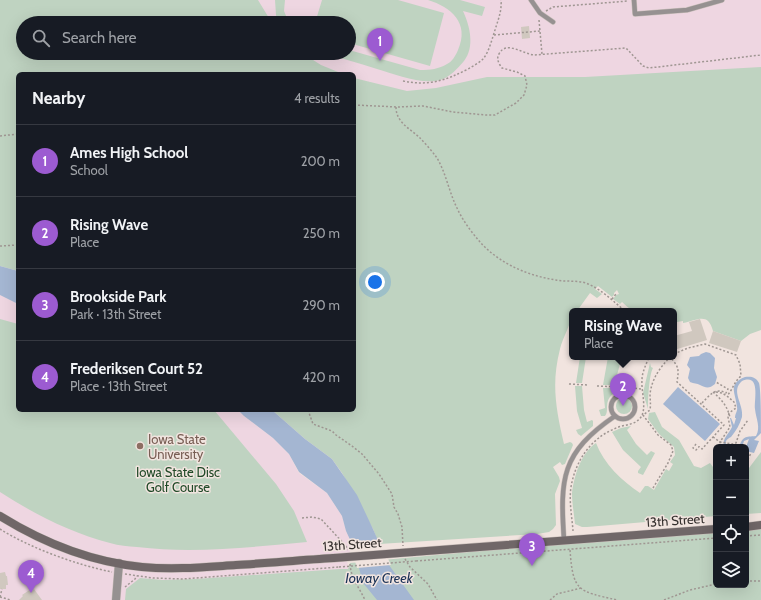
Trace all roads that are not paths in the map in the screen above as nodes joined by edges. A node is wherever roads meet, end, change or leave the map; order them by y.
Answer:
1 (531, 0) edge
2 (634, 0) edge
3 (722, 0) edge
4 (553, 22) dead end
5 (615, 416) junction
6 (0, 516) edge
7 (761, 525) edge
8 (749, 526) edge
9 (713, 529) edge
10 (564, 540) junction
11 (119, 563) junction
12 (116, 600) edge

1 - 4 lane
2 - 3 lane
5 - 5 lane
5 - 10 lane
6 - 11 main road, 13th Street
7 - 8 main road
9 - 10 main road, 13th Street
10 - 11 main road, 13th Street, bridge
11 - 12 street

